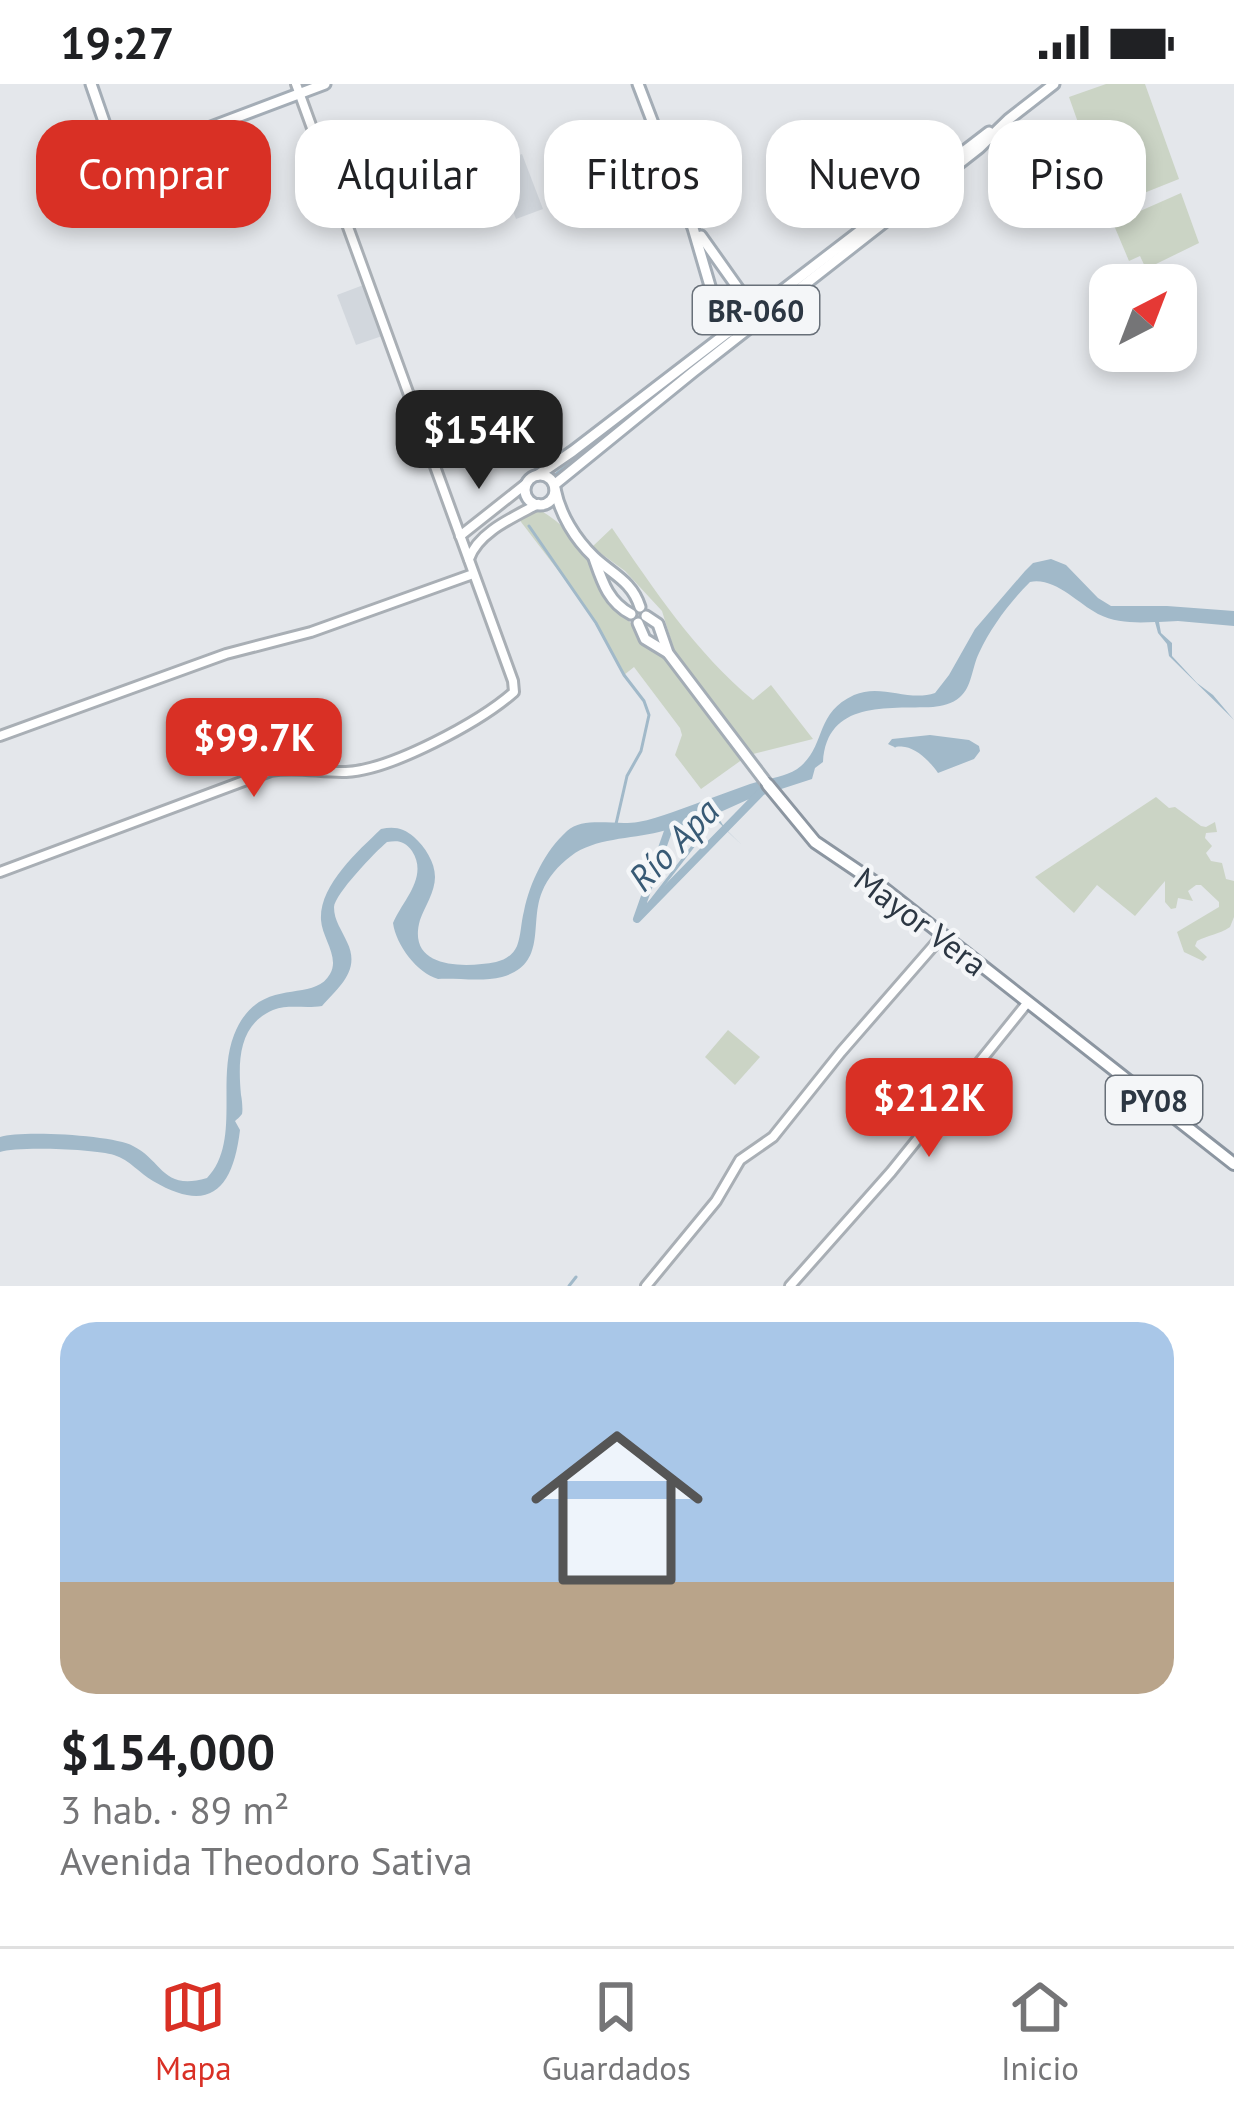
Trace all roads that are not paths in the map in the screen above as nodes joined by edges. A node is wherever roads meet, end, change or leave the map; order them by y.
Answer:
1 (91, 84) edge
2 (325, 84) edge
3 (640, 84) edge
4 (1054, 84) edge
5 (298, 89) edge
6 (757, 315) junction
7 (732, 335) junction
8 (538, 475) junction
9 (527, 483) junction
10 (555, 487) junction
11 (539, 504) junction
12 (566, 522) junction
13 (460, 536) junction
14 (594, 558) junction
15 (469, 561) junction
16 (473, 574) junction
17 (639, 615) junction
18 (668, 653) junction
19 (0, 736) edge
20 (768, 784) joint
21 (0, 872) edge
22 (942, 937) junction
23 (1029, 1002) junction
24 (1234, 1165) edge
25 (646, 1286) edge
26 (790, 1286) edge

1 - 5 main road
2 - 5 main road
3 - 6 main road
3 - 7 main road
4 - 6 main road, BR-060
5 - 13 street
6 - 7 main road, BR-060
7 - 8 main road, BR-060
7 - 10 main road, BR-060
8 - 9 main road, BR-060
8 - 10 main road
9 - 11 main road
9 - 13 street
10 - 11 main road, BR-060
10 - 12 main road
11 - 12 main road
11 - 15 street
12 - 14 main road
13 - 15 street
14 - 17 main road
14 - 17 main road
15 - 16 street
16 - 19 street
16 - 21 street
17 - 18 main road
17 - 18 main road
18 - 20 main road
20 - 22 highway, Mayor Vera / PY08
22 - 23 highway, Mayor Vera / PY08
22 - 25 street
23 - 24 highway, Mayor Vera / PY08
23 - 26 street

